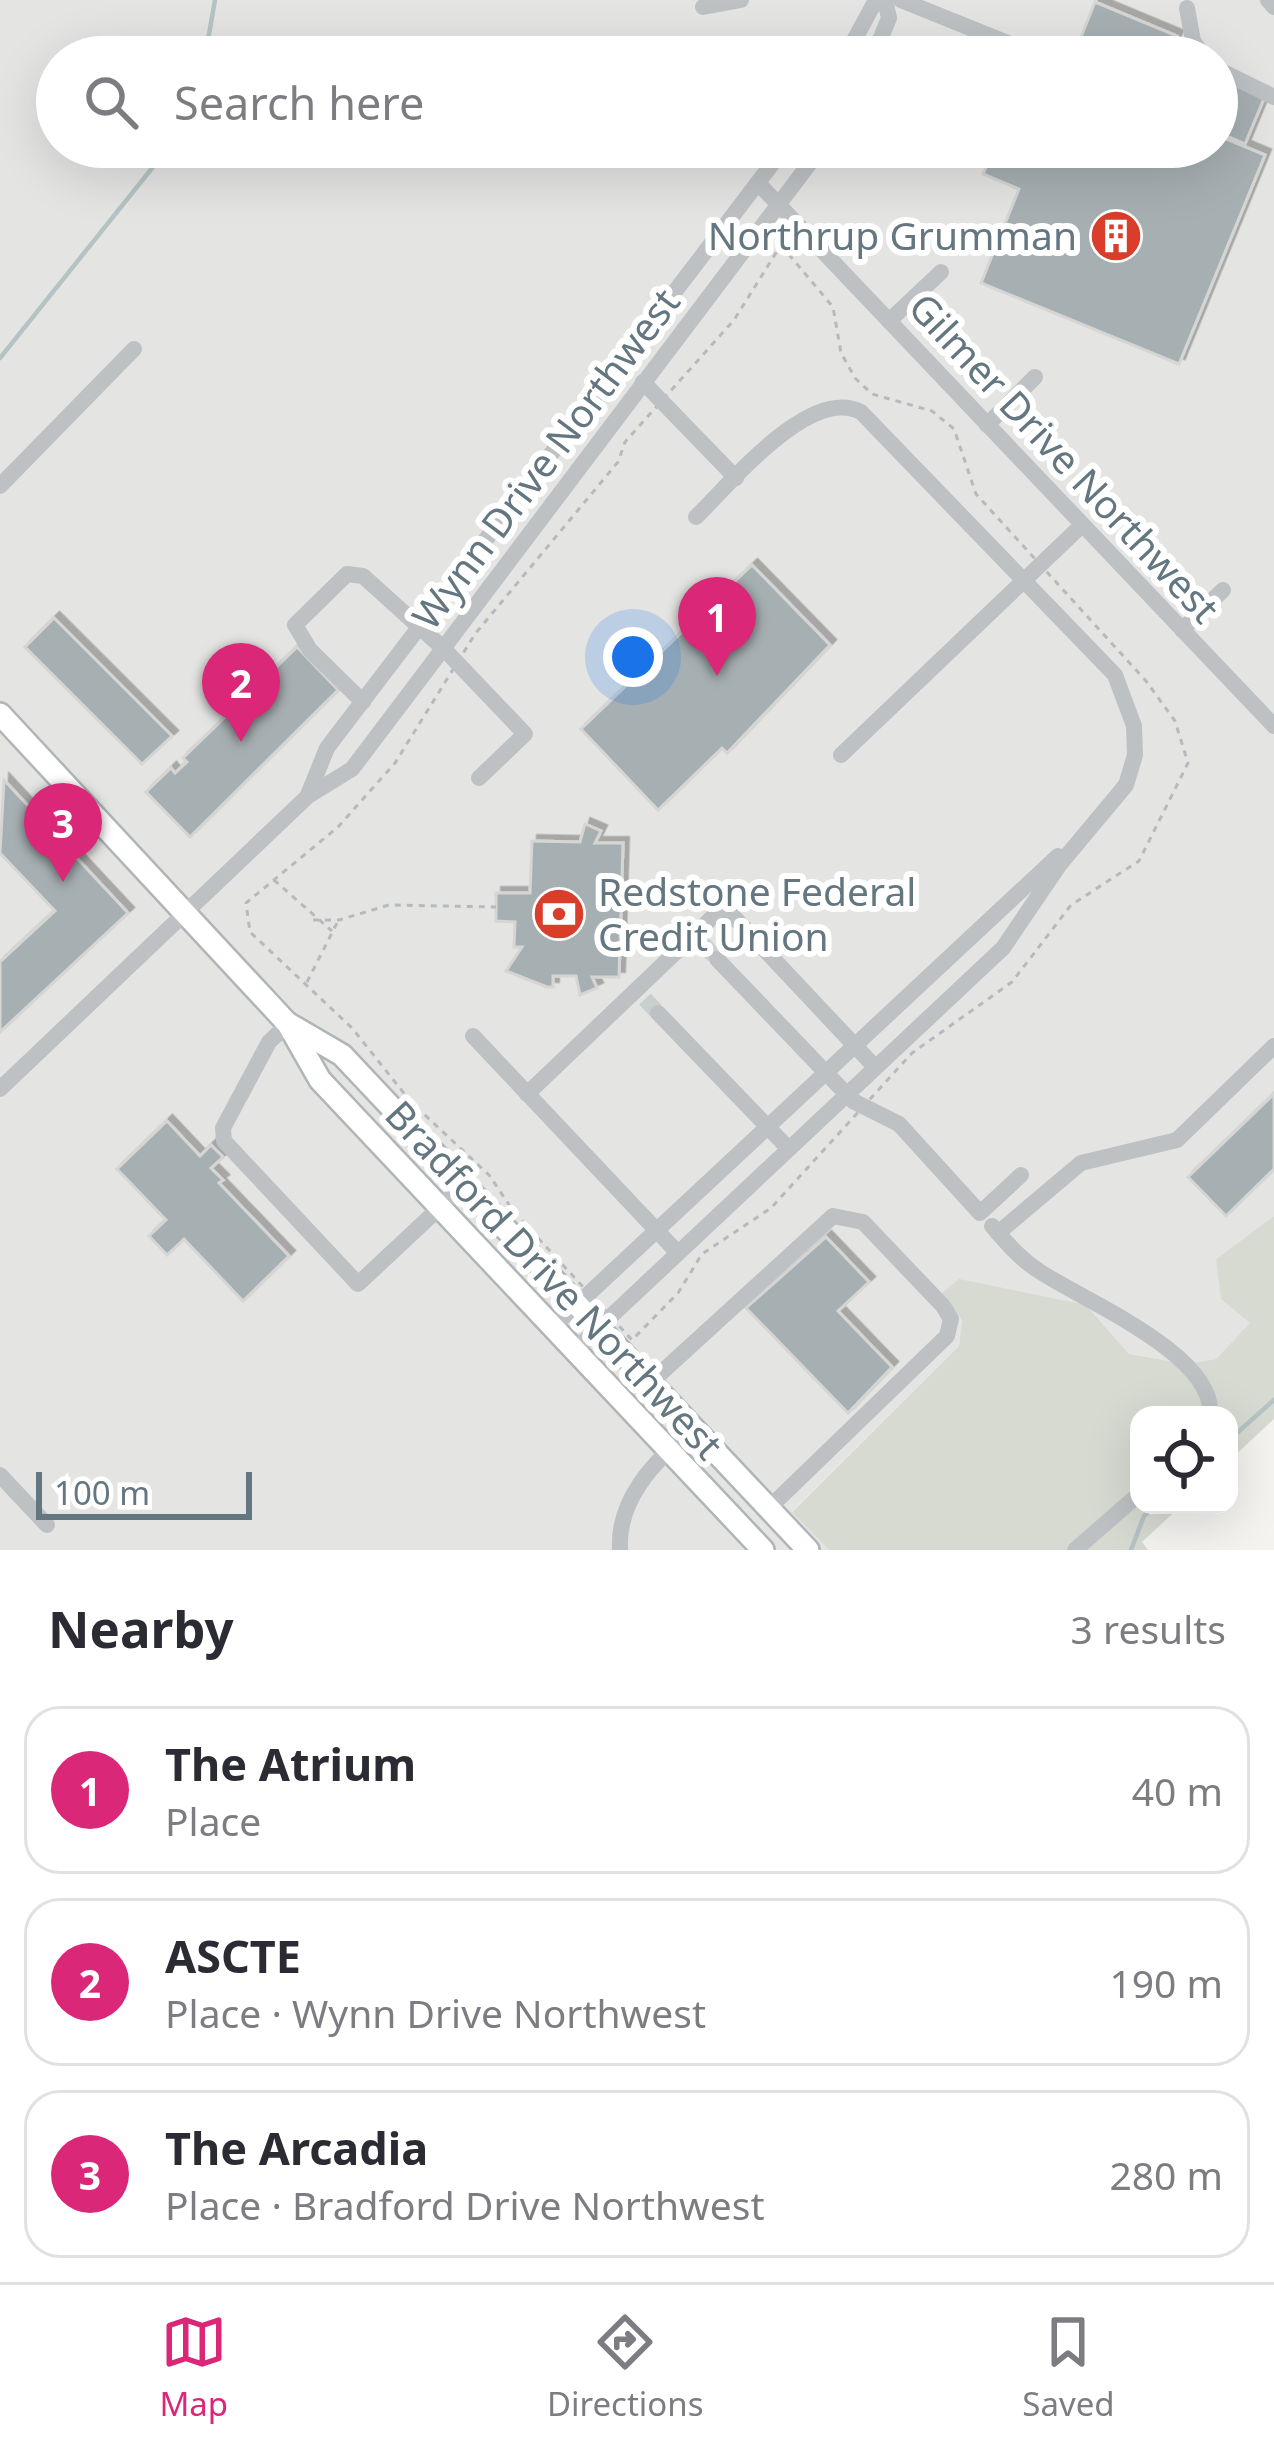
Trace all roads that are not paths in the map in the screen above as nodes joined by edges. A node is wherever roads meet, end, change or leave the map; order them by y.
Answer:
1 (741, 0) edge
2 (880, 0) edge
3 (901, 0) edge
4 (1268, 0) edge
5 (703, 7) dead end
6 (1274, 7) edge
7 (1187, 8) dead end
8 (858, 36) edge
9 (882, 36) edge
10 (990, 36) edge
11 (1192, 36) edge
12 (1238, 79) edge
13 (1274, 97) edge
14 (769, 168) edge
15 (807, 168) edge
16 (758, 183) junction
17 (780, 206) junction
18 (940, 272) dead end
19 (889, 321) junction
20 (134, 349) dead end
21 (1035, 377) dead end
22 (643, 382) junction
23 (987, 425) junction
24 (736, 478) junction
25 (0, 486) edge
26 (696, 517) dead end
27 (1082, 525) junction
28 (1024, 580) junction
29 (1223, 590) dead end
30 (419, 630) junction
31 (1182, 630) junction
32 (451, 656) junction
33 (363, 702) junction
34 (0, 714) edge
35 (1274, 726) edge
36 (841, 754) dead end
37 (479, 778) dead end
38 (308, 796) junction
39 (1083, 837) junction
40 (188, 913) junction
41 (717, 959) tunnel mouth
42 (646, 1001) junction
43 (288, 1024) junction
44 (472, 1036) dead end
45 (853, 1043) junction
46 (1274, 1046) edge
47 (874, 1066) junction
48 (824, 1070) junction
49 (0, 1089) edge
50 (527, 1094) junction
51 (845, 1094) junction
52 (766, 1125) junction
53 (788, 1148) junction
54 (1021, 1175) dead end
55 (465, 1184) junction
56 (440, 1207) junction
57 (980, 1213) junction
58 (656, 1229) junction
59 (998, 1233) junction
60 (678, 1252) junction
61 (583, 1299) junction
62 (605, 1322) junction
63 (553, 1328) junction
64 (575, 1351) junction
65 (651, 1382) junction
66 (1209, 1406) edge
67 (693, 1427) junction
68 (669, 1450) junction
69 (0, 1475) edge
70 (1130, 1502) edge
71 (769, 1508) junction
72 (47, 1525) dead end
73 (620, 1550) edge
74 (763, 1550) edge
75 (808, 1550) edge
76 (1075, 1550) edge

1 - 5 street
2 - 8 street
2 - 9 street
3 - 10 street
4 - 6 street
7 - 11 street
12 - 13 street
14 - 16 street, Wynn Drive Northwest
15 - 17 street, Wynn Drive Northwest
16 - 17 street, Gilmer Drive Northwest
16 - 30 street, Wynn Drive Northwest
17 - 19 street, Gilmer Drive Northwest
17 - 22 street, Wynn Drive Northwest
18 - 19 street
19 - 23 street, Gilmer Drive Northwest
20 - 25 street
21 - 23 street
22 - 24 street
22 - 32 street, Wynn Drive Northwest
23 - 27 street, Gilmer Drive Northwest
24 - 26 street
24 - 28 street
27 - 28 street
27 - 31 street, Gilmer Drive Northwest
28 - 36 street
28 - 39 street
29 - 31 street
30 - 32 street
30 - 33 street, Wynn Drive Northwest
30 - 33 street
31 - 35 street, Gilmer Drive Northwest
32 - 37 street
32 - 38 street, Wynn Drive Northwest
33 - 38 street, Wynn Drive Northwest
34 - 40 main road, Bradford Drive Northwest
38 - 40 street, Wynn Drive Northwest
39 - 45 street
39 - 47 street
40 - 43 main road, Bradford Drive Northwest
40 - 49 street, Wynn Drive Northwest
41 - 48 street
42 - 45 street
42 - 50 street
42 - 52 street
43 - 55 main road, Bradford Drive Northwest
43 - 56 main road, Bradford Drive Northwest
43 - 56 street
44 - 50 street
45 - 47 street
45 - 48 street
46 - 59 street
47 - 51 street
48 - 51 street
48 - 52 street
50 - 58 street
51 - 53 street
51 - 57 street
52 - 53 street
52 - 58 street
53 - 60 street
54 - 57 street
55 - 56 street
55 - 61 main road, Bradford Drive Northwest
56 - 63 main road, Bradford Drive Northwest
57 - 59 street
58 - 60 street
58 - 61 street
59 - 66 street
60 - 62 street
61 - 62 main road, Bradford Drive Northwest
61 - 63 street
62 - 64 street
62 - 65 main road, Bradford Drive Northwest
63 - 64 main road, Bradford Drive Northwest
64 - 68 main road, Bradford Drive Northwest
65 - 67 main road, Bradford Drive Northwest
65 - 71 street
67 - 68 street
67 - 71 main road, Bradford Drive Northwest
68 - 73 street
68 - 74 main road, Bradford Drive Northwest
69 - 72 street
70 - 76 street
71 - 75 main road, Bradford Drive Northwest

